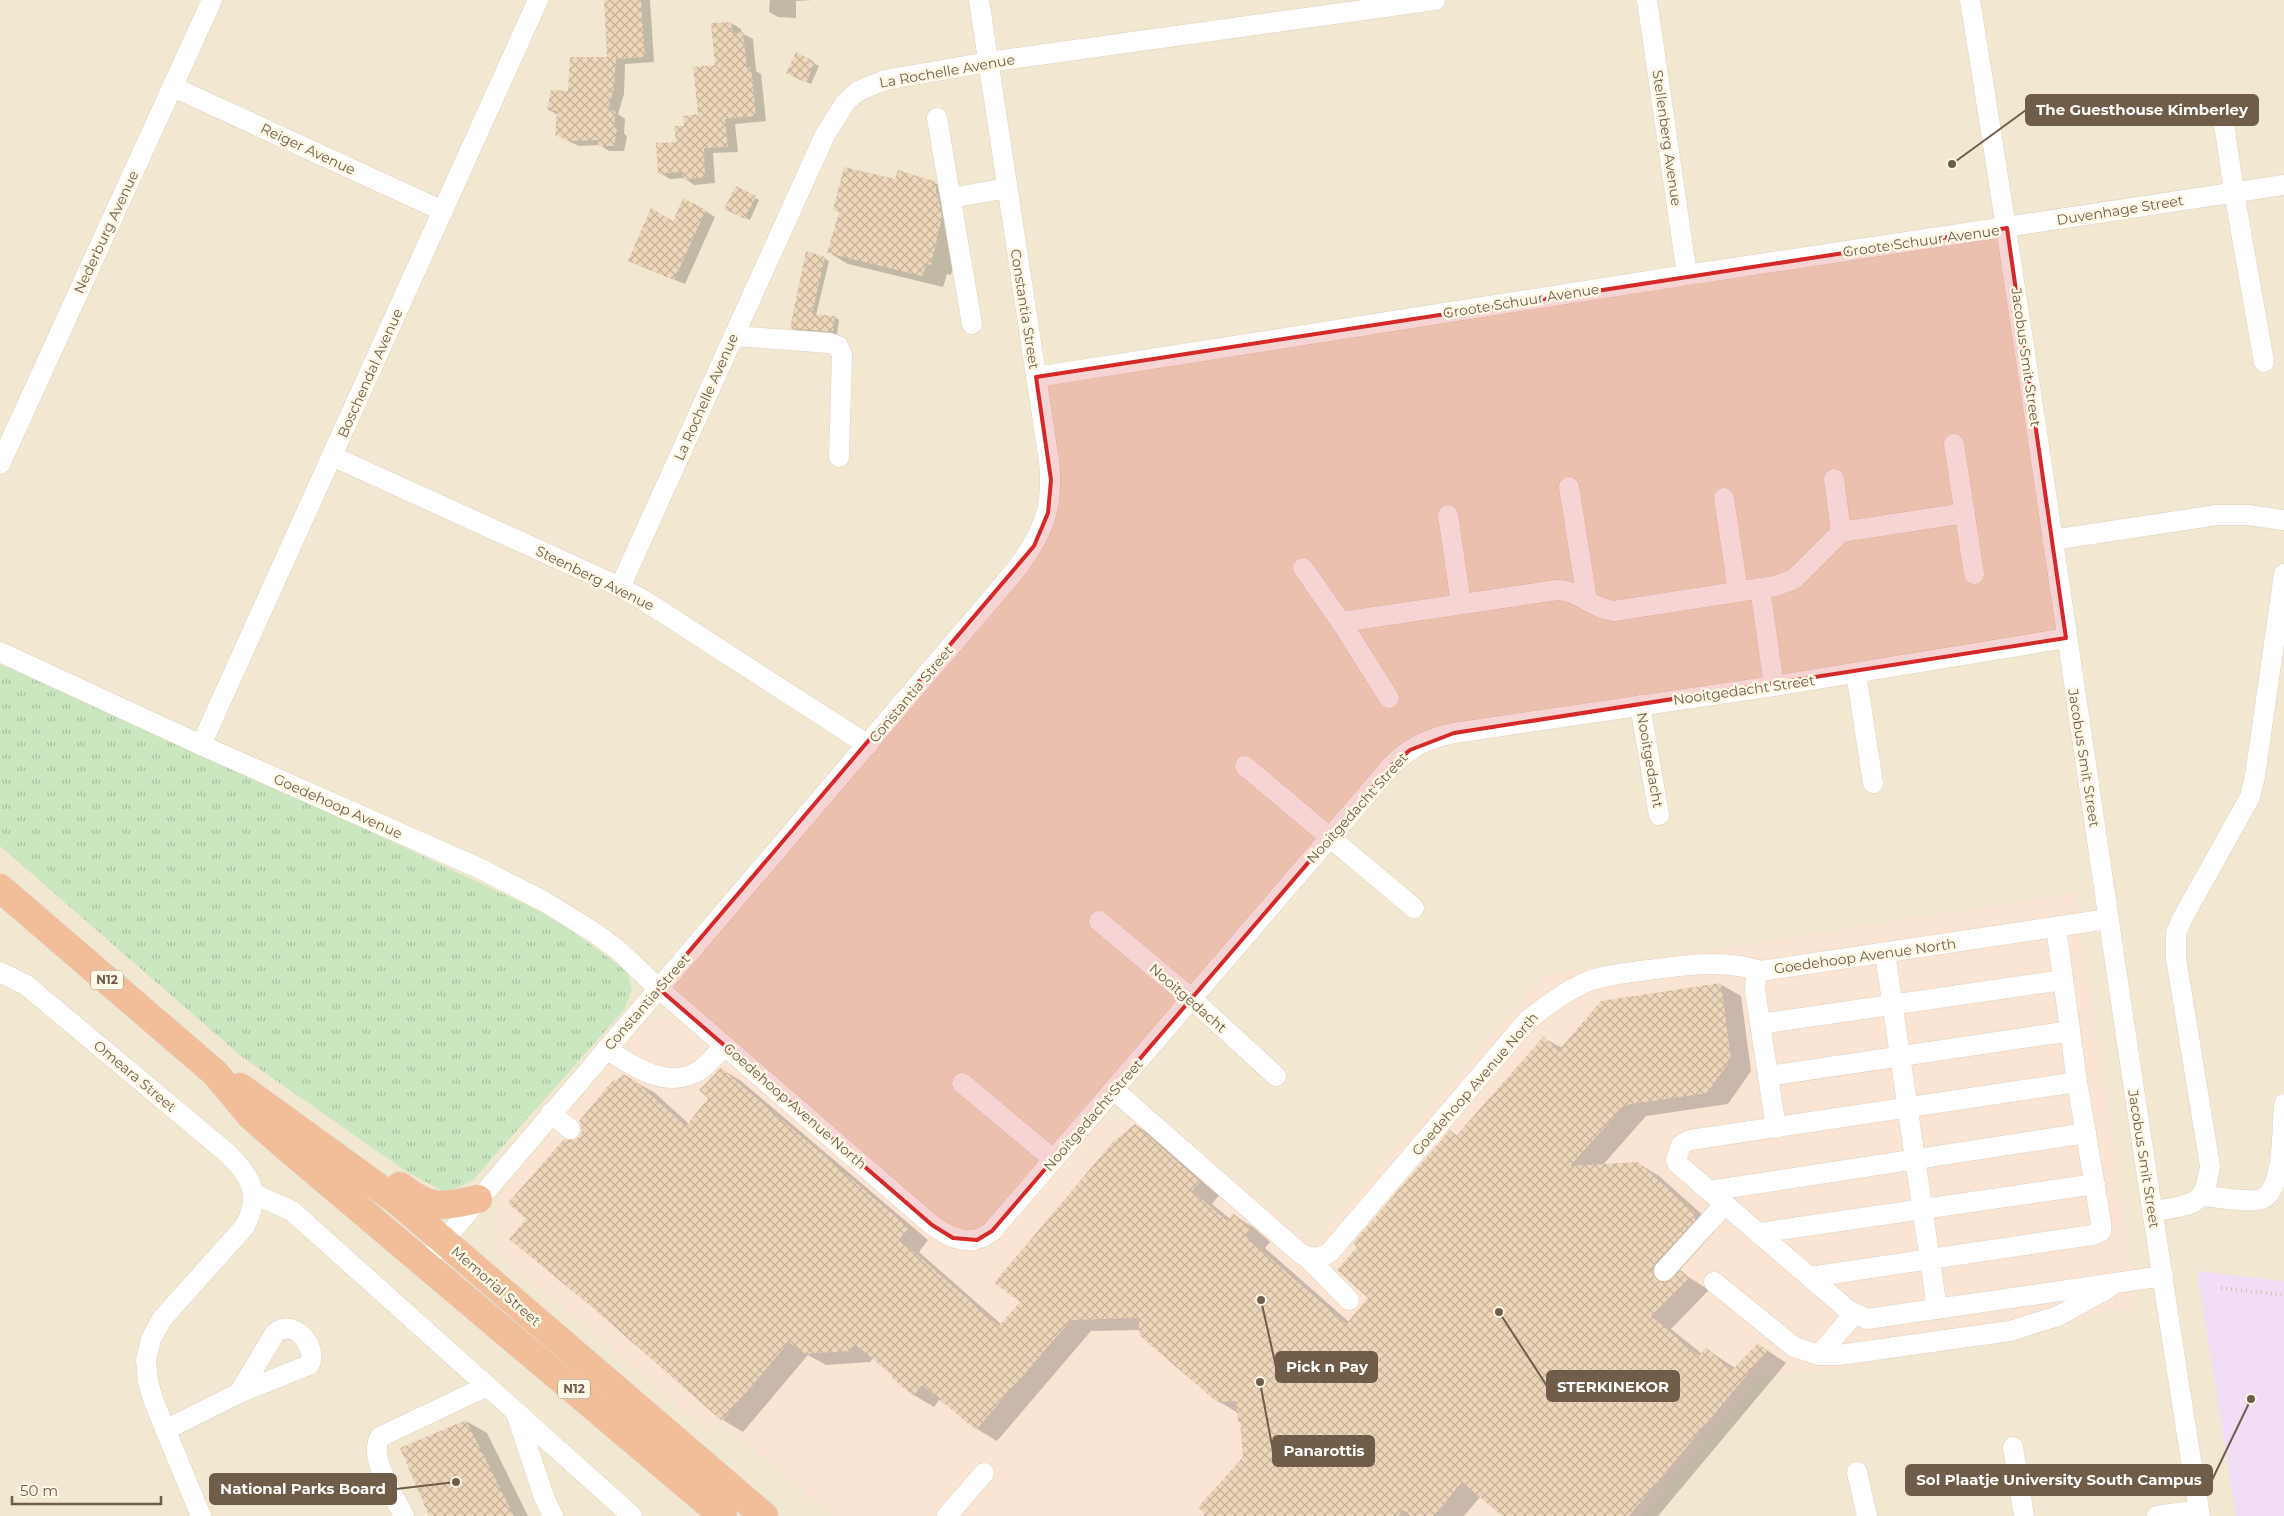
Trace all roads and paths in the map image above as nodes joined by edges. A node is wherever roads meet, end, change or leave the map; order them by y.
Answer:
1 (212, 0) edge
2 (538, 0) edge
3 (979, 0) edge
4 (1435, 0) edge
5 (1647, 0) edge
6 (1970, 0) edge
7 (988, 62) junction
8 (173, 87) junction
9 (937, 118) dead end
10 (2223, 118) dead end
11 (2284, 185) edge
12 (1007, 188) junction
13 (2234, 192) junction
14 (951, 198) junction
15 (443, 210) junction
16 (2007, 228) junction
17 (1687, 275) junction
18 (972, 324) dead end
19 (734, 336) junction
20 (2264, 362) dead end
21 (1036, 378) junction
22 (1954, 444) dead end
23 (332, 456) junction
24 (839, 457) dead end
25 (0, 464) edge
26 (1834, 479) dead end
27 (1569, 487) dead end
28 (1724, 498) dead end
29 (1966, 513) junction
30 (1448, 515) dead end
31 (2284, 520) edge
32 (1841, 532) junction
33 (2052, 540) junction
34 (1302, 568) dead end
35 (1974, 574) dead end
36 (2284, 574) edge
37 (620, 587) junction
38 (1760, 588) junction
39 (1738, 591) junction
40 (1587, 600) junction
41 (1461, 604) junction
42 (1341, 622) junction
43 (2066, 638) junction
44 (0, 652) edge
45 (2278, 662) edge
46 (1856, 673) junction
47 (1774, 686) junction
48 (1389, 698) dead end
49 (1640, 705) junction
50 (201, 745) junction
51 (868, 745) junction
52 (1245, 766) dead end
53 (1873, 783) dead end
54 (1659, 815) dead end
55 (1330, 838) junction
56 (0, 888) edge
57 (1414, 908) dead end
58 (2108, 919) junction
59 (1099, 921) dead end
60 (2056, 927) junction
61 (1885, 953) junction
62 (1761, 971) junction
63 (0, 972) edge
64 (2064, 980) junction
65 (658, 988) junction
66 (1192, 999) junction
67 (1892, 1004) junction
68 (1760, 1024) junction
69 (2070, 1031) junction
70 (724, 1045) junction
71 (606, 1049) junction
72 (1899, 1056) junction
73 (215, 1073) junction
74 (1276, 1076) dead end
75 (1768, 1076) junction
76 (2078, 1082) junction
77 (962, 1083) dead end
78 (1114, 1090) junction
79 (2284, 1104) edge
80 (1907, 1108) junction
81 (551, 1113) junction
82 (281, 1115) junction
83 (1776, 1128) junction
84 (570, 1129) dead end
85 (2086, 1133) junction
86 (1914, 1158) junction
87 (1054, 1160) junction
88 (2095, 1184) junction
89 (1709, 1191) junction
90 (254, 1194) junction
91 (2203, 1196) junction
92 (478, 1199) junction
93 (1724, 1204) junction
94 (1922, 1209) junction
95 (2152, 1212) junction
96 (932, 1225) joint
97 (1759, 1233) junction
98 (444, 1241) junction
99 (1306, 1256) junction
100 (1930, 1260) junction
101 (425, 1262) junction
102 (1664, 1272) dead end
103 (2163, 1276) junction
104 (1810, 1277) junction
105 (1714, 1282) dead end
106 (2116, 1283) junction
107 (2221, 1288) dead end
108 (2284, 1295) edge
109 (1349, 1300) dead end
110 (1937, 1310) junction
111 (1854, 1314) junction
112 (1819, 1355) junction
113 (487, 1386) junction
114 (239, 1393) dead end
115 (515, 1411) junction
116 (165, 1430) junction
117 (2013, 1447) dead end
118 (1857, 1472) dead end
119 (984, 1473) dead end
120 (2199, 1513) edge
121 (764, 1514) edge
122 (201, 1516) edge
123 (404, 1516) edge
124 (553, 1516) edge
125 (632, 1516) edge
126 (723, 1516) edge
127 (947, 1516) edge
128 (1867, 1516) edge
129 (2024, 1516) edge
130 (2157, 1516) edge

1 - 8 street, Nederburg Avenue
2 - 15 street, Boschendal Avenue
3 - 7 street, Constantia Street
4 - 7 street, La Rochelle Avenue
5 - 17 street, Stellenberg Avenue
6 - 16 street, Jacobus Smit Street
7 - 12 street, Constantia Street
7 - 19 street, La Rochelle Avenue
8 - 15 street, Reiger Avenue
8 - 25 street, Nederburg Avenue
9 - 14 street
10 - 13 street
11 - 13 street, Duvenhage Street
12 - 14 street
12 - 21 street, Constantia Street
13 - 16 street, Duvenhage Street
13 - 20 street
14 - 18 street
15 - 23 street, Boschendal Avenue
16 - 17 street, Groote Schuur Avenue
16 - 33 street, Jacobus Smit Street
17 - 21 street, Groote Schuur Avenue
19 - 24 street
19 - 37 street, La Rochelle Avenue
21 - 51 street, Constantia Street
22 - 29 street
23 - 37 street, Steenberg Avenue
23 - 50 street, Boschendal Avenue
26 - 32 street
27 - 40 street
28 - 39 street
29 - 32 street
29 - 35 street
30 - 41 street
31 - 33 street
32 - 38 street
33 - 43 street, Jacobus Smit Street
34 - 42 street
36 - 45 street
37 - 51 street, Steenberg Avenue
38 - 39 street
38 - 47 street
39 - 40 street
40 - 41 street
41 - 42 street
42 - 48 street
43 - 46 street, Nooitgedacht Street
43 - 58 street, Jacobus Smit Street
44 - 50 street, Goedehoop Avenue
45 - 91 street
46 - 47 street, Nooitgedacht Street
46 - 53 street
47 - 49 street, Nooitgedacht Street
49 - 54 street, Nooitgedacht
49 - 55 street, Nooitgedacht Street
50 - 65 street, Goedehoop Avenue
51 - 65 street, Constantia Street
52 - 55 street
55 - 57 street
55 - 66 street, Nooitgedacht Street
56 - 73 highway, Memorial Street / N12
58 - 60 street, Goedehoop Avenue North
58 - 95 street, Jacobus Smit Street
59 - 66 street, Nooitgedacht
60 - 61 street, Goedehoop Avenue North
60 - 64 street
61 - 62 street, Goedehoop Avenue North
61 - 67 street
62 - 68 street
62 - 99 street, Goedehoop Avenue North
63 - 90 street, Omeara Street
64 - 67 street
64 - 69 street
65 - 70 street, Goedehoop Avenue North
65 - 71 street, Constantia Street
66 - 74 street, Nooitgedacht
66 - 78 street, Nooitgedacht Street
67 - 68 street
67 - 72 street
68 - 75 street
69 - 72 street
69 - 76 street
70 - 71 street
70 - 96 street, Goedehoop Avenue North
71 - 81 street, Constantia Street
72 - 75 street
72 - 80 street
73 - 82 highway, Memorial Street / N12
73 - 101 highway, Memorial Street / N12
75 - 83 street
76 - 80 street
76 - 85 street
77 - 87 street
78 - 87 street, Nooitgedacht Street
78 - 99 street
79 - 91 street
80 - 83 street
80 - 86 street
81 - 84 street
81 - 92 street, Constantia Street
82 - 92 highway
82 - 98 highway, Memorial Street / N12
83 - 89 street
85 - 86 street
85 - 88 street
86 - 89 street
86 - 94 street
87 - 96 street, Nooitgedacht Street
88 - 94 street
88 - 100 street
89 - 93 street
90 - 113 street
90 - 116 street
91 - 95 street
92 - 98 street, Constantia Street
93 - 97 street
93 - 102 street
94 - 97 street
94 - 100 street
95 - 103 street, Jacobus Smit Street
97 - 104 street
98 - 101 street, Constantia Street
98 - 121 highway, Memorial Street / N12
99 - 109 street
100 - 104 street
100 - 110 street
101 - 126 highway, Memorial Street / N12
103 - 106 street
103 - 120 street, Jacobus Smit Street
104 - 111 street
105 - 112 street
106 - 110 street
106 - 112 street
107 - 108 path
110 - 111 street
111 - 112 street
113 - 115 street
113 - 123 street
114 - 116 street
115 - 124 street
115 - 125 street
116 - 122 street
117 - 129 street
118 - 128 street
119 - 127 street
120 - 130 street

